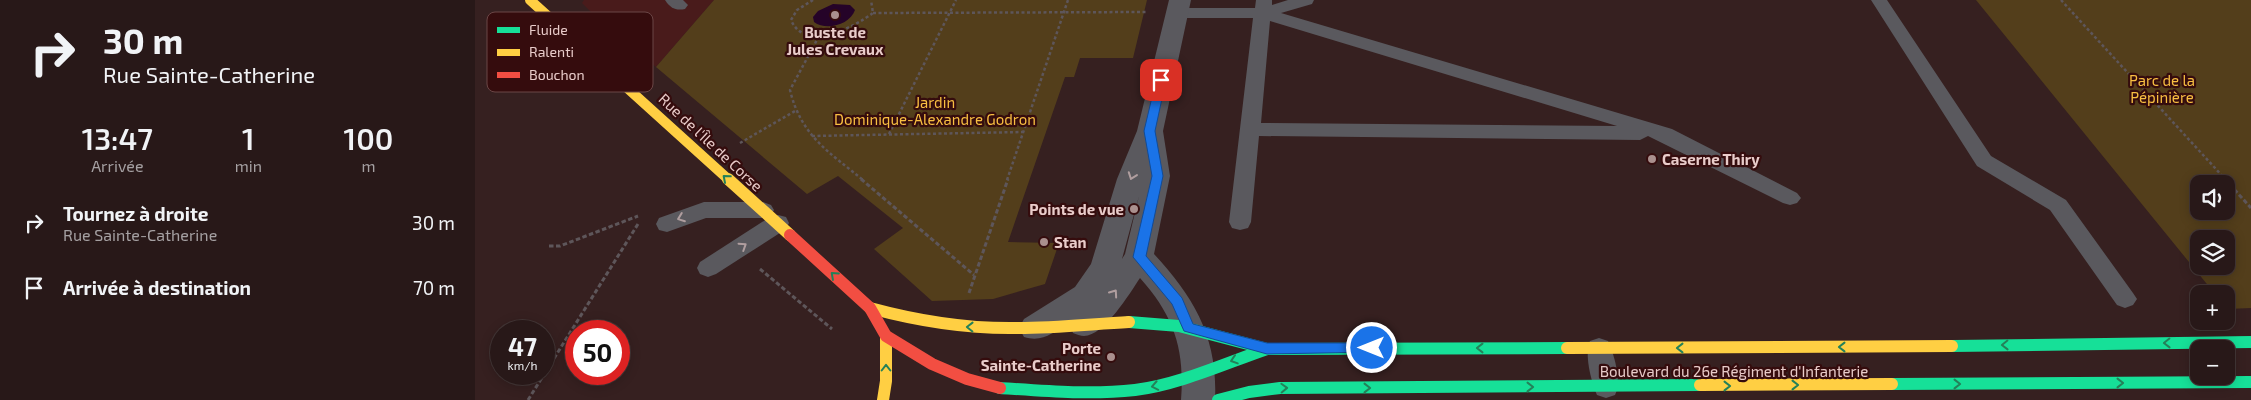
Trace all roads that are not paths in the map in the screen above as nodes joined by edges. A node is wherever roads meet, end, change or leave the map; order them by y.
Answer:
1 (530, 0) edge
2 (1306, 0) edge
3 (1879, 0) edge
4 (1178, 6) edge
5 (1263, 6) edge
6 (544, 12) edge
7 (636, 92) edge
8 (1250, 129) junction
9 (1150, 131) junction
10 (1665, 134) junction
11 (1790, 198) dead end
12 (770, 216) junction
13 (1240, 222) dead end
14 (667, 224) dead end
15 (1139, 257) junction
16 (708, 268) dead end
17 (2125, 299) dead end
18 (870, 308) junction
19 (1084, 324) junction
20 (1189, 327) junction
21 (1035, 328) junction
22 (886, 336) junction
23 (2251, 342) edge
24 (1599, 348) junction
25 (1267, 349) junction
26 (2251, 382) edge
27 (1199, 386) edge
28 (1606, 387) junction
29 (1007, 390) junction
30 (1748, 393) edge
31 (883, 400) edge
32 (1023, 400) edge
33 (1218, 400) edge

6 -> 1 main road, Rue de l'Île de Corse
2 - 5 lane
3 - 17 lane
4 - 5 lane
4 - 9 street
5 - 8 lane
5 - 10 lane
12 -> 7 main road, Rue de l'Île de Corse
8 - 10 lane
8 - 13 lane
9 - 15 street
9 -> 21 street
10 - 11 lane
12 -> 14 lane
16 -> 12 lane
18 -> 12 main road, Rue de l'Île de Corse
19 -> 15 street
15 - 20 street
21 -> 18 main road, Rue de l'Île de Corse
18 - 22 main road, Rue de l'Île de Corse
19 - 20 main road
19 - 21 main road, Rue de l'Île de Corse
20 - 25 main road, Boulevard du 26e Régiment d'Infanterie
20 - 27 street
22 - 29 main road, Rue de l'Île de Corse
31 -> 22 main road
23 -> 24 main road, Boulevard du 26e Régiment d'Infanterie
24 -> 25 main road, Boulevard du 26e Régiment d'Infanterie
24 - 28 lane
25 -> 27 main road, Boulevard du 26e Régiment d'Infanterie
30 -> 26 main road, Boulevard du 26e Régiment d'Infanterie
27 -> 29 main road, Boulevard du 26e Régiment d'Infanterie
28 -> 30 main road, Boulevard du 26e Régiment d'Infanterie
33 -> 28 main road, Boulevard du 26e Régiment d'Infanterie
29 - 32 main road

